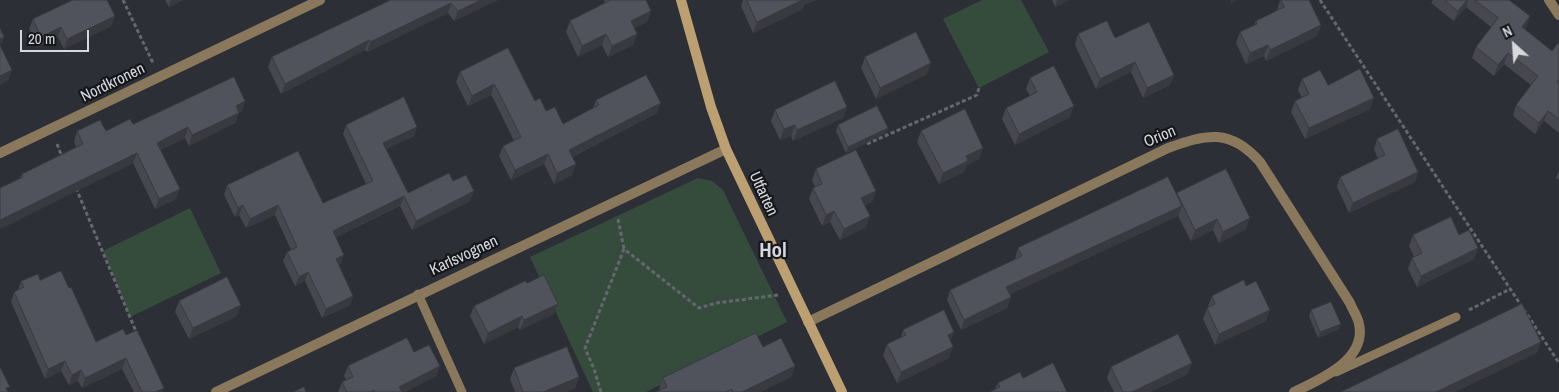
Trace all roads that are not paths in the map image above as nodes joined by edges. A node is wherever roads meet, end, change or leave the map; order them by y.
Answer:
1 (320, 0) edge
2 (681, 0) edge
3 (1549, 0) edge
4 (1559, 15) edge
5 (726, 149) junction
6 (0, 153) edge
7 (418, 294) junction
8 (1456, 317) road end
9 (808, 322) junction
10 (1335, 372) junction
11 (216, 392) edge
12 (462, 392) edge
13 (842, 392) edge
14 (1294, 392) edge

1 - 6 street, Nordkronen
2 - 5 main road, Utfarten
3 - 4 street
5 - 7 street, Karlsvognen
5 - 9 main road, Utfarten
7 - 11 street, Karlsvognen
7 - 12 lane
8 - 10 lane
9 - 10 street, Orion
9 - 13 main road, Utfarten
10 - 14 street, Orion

